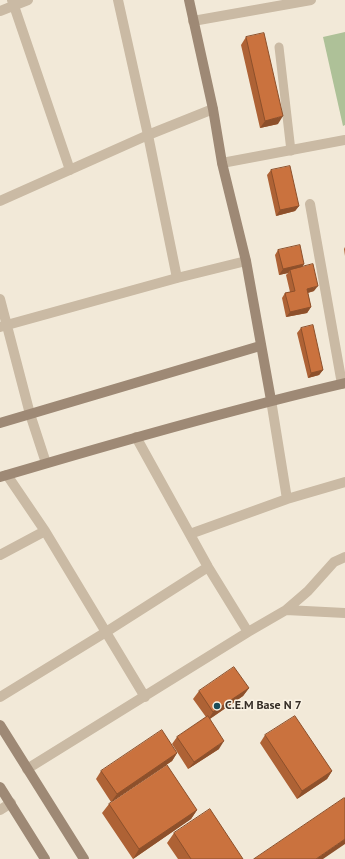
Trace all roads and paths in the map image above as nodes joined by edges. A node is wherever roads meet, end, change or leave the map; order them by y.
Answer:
1 (28, 0) edge
2 (118, 0) edge
3 (189, 0) edge
4 (311, 0) edge
5 (13, 3) edge
6 (0, 11) edge
7 (193, 21) junction
8 (279, 47) dead end
9 (213, 109) junction
10 (148, 136) junction
11 (345, 140) edge
12 (291, 151) junction
13 (222, 163) junction
14 (70, 170) junction
15 (0, 201) edge
16 (310, 204) dead end
17 (246, 262) junction
18 (177, 278) junction
19 (0, 299) edge
20 (3, 326) edge
21 (260, 346) junction
22 (344, 384) edge
23 (271, 400) junction
24 (30, 414) junction
25 (0, 423) edge
26 (136, 437) junction
27 (46, 462) junction
28 (4, 476) edge
29 (345, 482) edge
30 (287, 498) junction
31 (45, 531) junction
32 (190, 534) junction
33 (0, 555) edge
34 (345, 557) edge
35 (208, 567) junction
36 (286, 610) junction
37 (345, 613) edge
38 (106, 632) junction
39 (248, 632) junction
40 (0, 697) edge
41 (145, 697) junction
42 (0, 725) edge
43 (27, 770) junction
44 (0, 787) edge
45 (11, 803) junction
46 (0, 810) edge
47 (46, 859) edge
48 (84, 859) edge

1 - 5 street
2 - 10 street
3 - 7 street
4 - 7 street
5 - 6 street
5 - 14 street
7 - 9 street
8 - 12 lane
9 - 10 street
9 - 13 street
10 - 14 street
10 - 18 street
11 - 12 street
12 - 13 street
13 - 17 street
14 - 15 street
16 - 22 street
17 - 18 street
17 - 21 street
18 - 20 street
19 - 20 street
20 - 24 street
21 - 23 street
21 - 24 street
22 - 23 street
23 - 26 street
23 - 30 street
24 - 25 street
24 - 27 street
26 - 27 street
26 - 32 street
27 - 28 street
28 - 31 street
29 - 30 street
30 - 32 street
31 - 33 street
31 - 38 street
32 - 35 street
34 - 36 street
35 - 38 street
35 - 39 street
36 - 37 street
36 - 39 street
38 - 40 street
38 - 41 street
39 - 41 street
41 - 43 street
42 - 43 street
43 - 48 street
44 - 45 street
45 - 46 street
45 - 47 street

